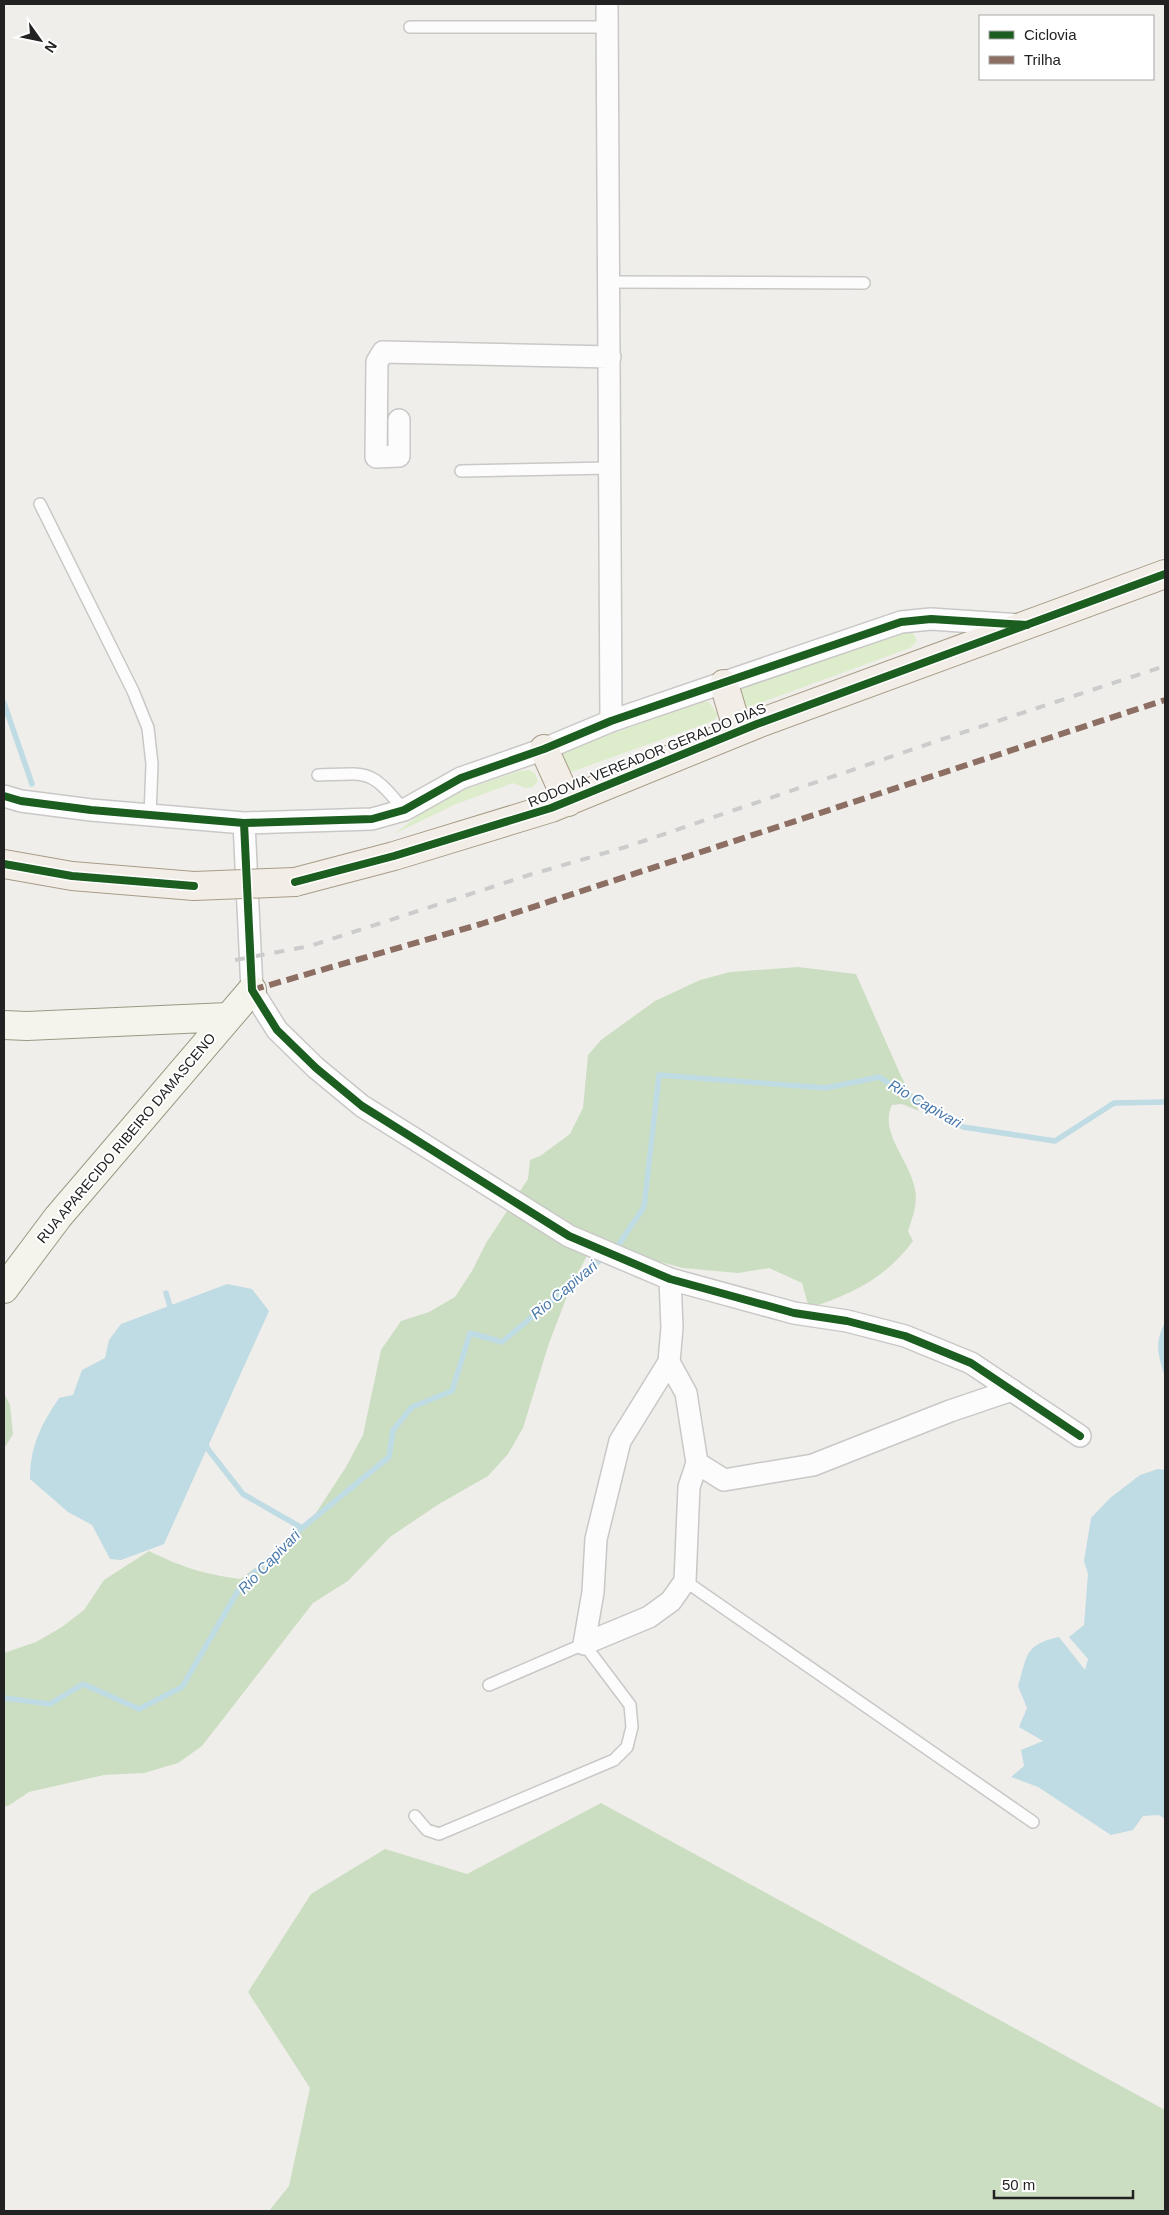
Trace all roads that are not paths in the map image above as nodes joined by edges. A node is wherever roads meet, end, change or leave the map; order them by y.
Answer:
1 (607, 4) edge
2 (410, 27) dead end
3 (607, 27) junction
4 (610, 282) junction
5 (864, 283) dead end
6 (610, 356) junction
7 (400, 420) dead end
8 (610, 468) junction
9 (461, 471) dead end
10 (40, 504) dead end
11 (1165, 574) edge
12 (1027, 625) junction
13 (724, 684) junction
14 (610, 722) junction
15 (738, 731) junction
16 (544, 749) junction
17 (318, 775) dead end
18 (4, 796) edge
19 (568, 802) junction
20 (404, 810) junction
21 (150, 816) junction
22 (244, 823) junction
23 (4, 864) edge
24 (251, 984) junction
25 (228, 1017) junction
26 (4, 1025) edge
27 (670, 1279) junction
28 (4, 1289) edge
29 (669, 1362) junction
30 (1012, 1390) junction
31 (1080, 1436) dead end
32 (696, 1463) junction
33 (685, 1581) junction
34 (584, 1644) junction
35 (489, 1685) dead end
36 (415, 1816) dead end
37 (1033, 1822) dead end

1 - 3 street
2 - 3 lane
3 - 4 street
4 - 5 lane
4 - 6 street
6 - 7 street
6 - 8 street
8 - 9 lane
8 - 14 street
10 - 21 lane
11 - 12 main road, RODOVIA VEREADOR GERALDO DIAS
12 - 13 street
12 - 15 main road, RODOVIA VEREADOR GERALDO DIAS
13 - 14 street
13 - 15 main road
14 - 16 street
15 - 19 main road, RODOVIA VEREADOR GERALDO DIAS
16 - 19 main road
16 - 20 street
17 - 20 lane
18 - 21 street
19 - 23 main road, RODOVIA VEREADOR GERALDO DIAS, bridge
20 - 22 street
21 - 22 street
22 - 24 street
24 - 25 street, RUA APARECIDO RIBEIRO DAMASCENO
24 - 27 street
25 - 26 street
25 - 28 street, RUA APARECIDO RIBEIRO DAMASCENO
27 - 29 street
27 - 30 street
29 - 32 street
29 - 34 street
30 - 31 street
30 - 32 street
32 - 33 street
33 - 34 street
33 - 37 lane
34 - 35 lane
34 - 36 lane

